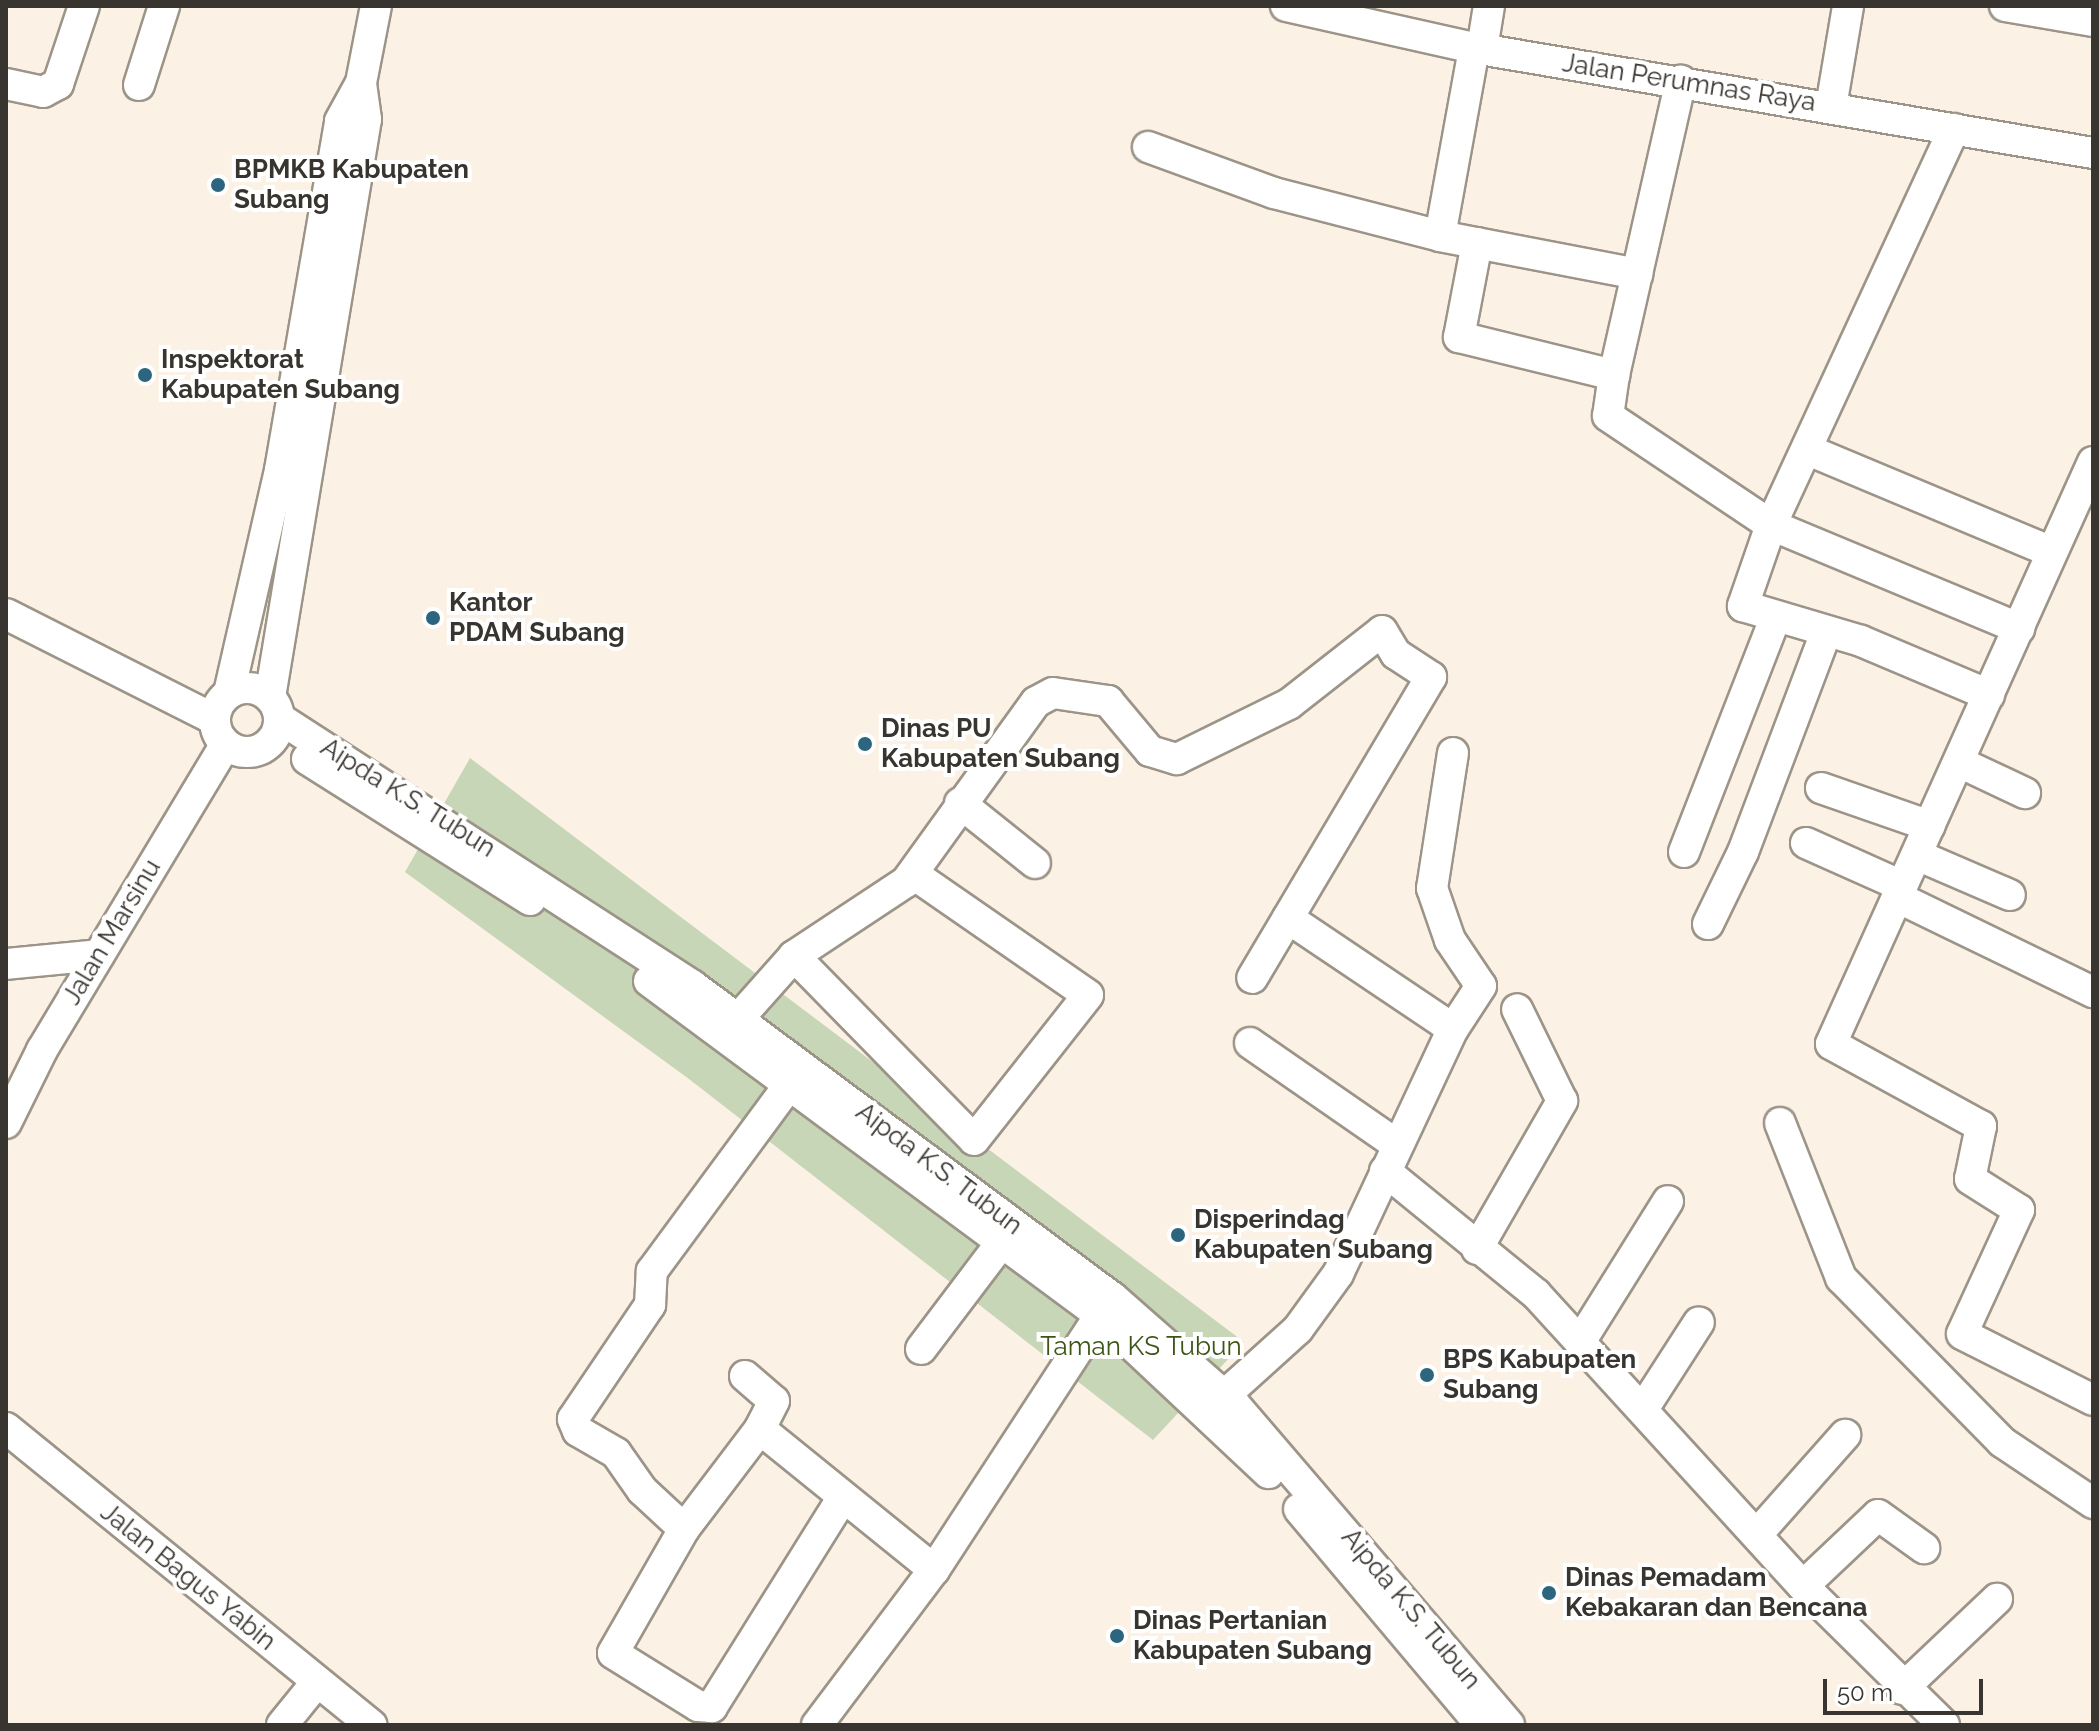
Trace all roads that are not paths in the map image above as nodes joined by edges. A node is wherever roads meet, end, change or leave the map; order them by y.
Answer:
1 (84, 6) edge
2 (164, 6) edge
3 (376, 6) edge
4 (1286, 6) edge
5 (1489, 6) edge
6 (1848, 6) edge
7 (2005, 6) edge
8 (2089, 16) edge
9 (1478, 49) junction
10 (1681, 81) junction
11 (361, 83) junction
12 (6, 84) edge
13 (139, 85) dead end
14 (1831, 107) junction
15 (1954, 129) junction
16 (1148, 147) dead end
17 (2093, 153) edge
18 (1440, 236) junction
19 (1477, 243) junction
20 (1637, 274) junction
21 (1614, 375) junction
22 (1808, 450) junction
23 (2093, 462) edge
24 (2087, 493) edge
25 (1771, 525) junction
26 (2052, 552) junction
27 (6, 614) edge
28 (1775, 619) junction
29 (2019, 628) junction
30 (1826, 632) junction
31 (1989, 695) junction
32 (274, 718) junction
33 (223, 719) junction
34 (1453, 753) dead end
35 (1959, 762) junction
36 (1821, 788) dead end
37 (2025, 793) dead end
38 (960, 803) junction
39 (1930, 826) junction
40 (1806, 843) dead end
41 (1684, 852) dead end
42 (1917, 855) junction
43 (1035, 863) dead end
44 (913, 874) junction
45 (1900, 892) junction
46 (2010, 895) dead end
47 (1288, 918) junction
48 (1708, 924) dead end
49 (99, 955) junction
50 (794, 956) junction
51 (6, 964) edge
52 (1252, 978) dead end
53 (2093, 992) edge
54 (1517, 1009) dead end
55 (738, 1019) junction
56 (1453, 1029) junction
57 (1250, 1043) dead end
58 (790, 1084) junction
59 (6, 1123) edge
60 (1780, 1123) dead end
61 (1390, 1158) junction
62 (1668, 1201) dead end
63 (1002, 1242) junction
64 (1477, 1249) junction
65 (1100, 1315) junction
66 (1699, 1322) dead end
67 (1580, 1342) junction
68 (921, 1349) dead end
69 (745, 1376) dead end
70 (1225, 1395) junction
71 (2093, 1400) edge
72 (1643, 1409) junction
73 (6, 1428) edge
74 (760, 1429) junction
75 (1845, 1435) dead end
76 (843, 1497) junction
77 (2093, 1503) edge
78 (684, 1529) junction
79 (1759, 1532) junction
80 (1924, 1548) dead end
81 (934, 1570) junction
82 (1803, 1586) junction
83 (1997, 1599) dead end
84 (317, 1682) junction
85 (1902, 1689) junction
86 (282, 1725) edge
87 (372, 1725) edge
88 (817, 1725) edge
89 (1481, 1725) edge
90 (1509, 1725) edge
91 (1944, 1725) edge

1 - 12 street
2 - 13 street
3 - 11 street
4 - 9 street, Jalan Perumnas Raya
5 - 9 street
6 - 14 street
7 - 8 street
9 - 10 street, Jalan Perumnas Raya
9 - 18 street
10 - 14 street, Jalan Perumnas Raya
10 - 20 street
11 - 32 street
11 - 33 street, Jalan Marsinu
14 - 15 street, Jalan Perumnas Raya
15 - 17 street, Jalan Perumnas Raya
15 - 22 street
16 - 18 street
18 - 19 street
19 - 20 street
19 - 21 street
20 - 21 street
21 - 25 street
22 - 25 street
22 - 26 street
23 - 24 street
24 - 26 street
25 - 28 street
25 - 29 street
26 - 29 street
27 - 33 street
28 - 30 street
28 - 41 street
29 - 31 street
30 - 31 street
30 - 48 street
31 - 35 street
32 - 33 street
32 - 33 street
32 - 55 street, Aipda K.S. Tubun
32 - 58 street, Aipda K.S. Tubun
33 - 49 street, Jalan Marsinu
34 - 56 street
35 - 37 street
35 - 39 street
36 - 39 street
38 - 43 street
38 - 44 street
38 - 47 street
39 - 42 street
40 - 45 street
42 - 45 street
42 - 46 street
44 - 50 street
44 - 50 street
45 - 53 street
45 - 71 street
47 - 52 street
47 - 56 street
49 - 51 street
49 - 59 street, Jalan Marsinu
50 - 55 street
54 - 64 street
55 - 70 street, Aipda K.S. Tubun
56 - 61 street
57 - 61 street
58 - 63 street, Aipda K.S. Tubun
58 - 78 street
60 - 77 street
61 - 64 street
61 - 70 street
62 - 67 street
63 - 65 street, Aipda K.S. Tubun
63 - 68 street
64 - 67 street
65 - 81 street
65 - 89 street, Aipda K.S. Tubun
66 - 72 street
67 - 72 street
69 - 74 street
70 - 90 street, Aipda K.S. Tubun
72 - 79 street
73 - 84 street, Jalan Bagus Yabin
74 - 76 street
74 - 78 street
75 - 79 street
76 - 78 street
76 - 81 street
79 - 82 street
80 - 82 street
81 - 88 street
82 - 85 street
83 - 85 street
84 - 86 street
84 - 87 street, Jalan Bagus Yabin
85 - 91 street

